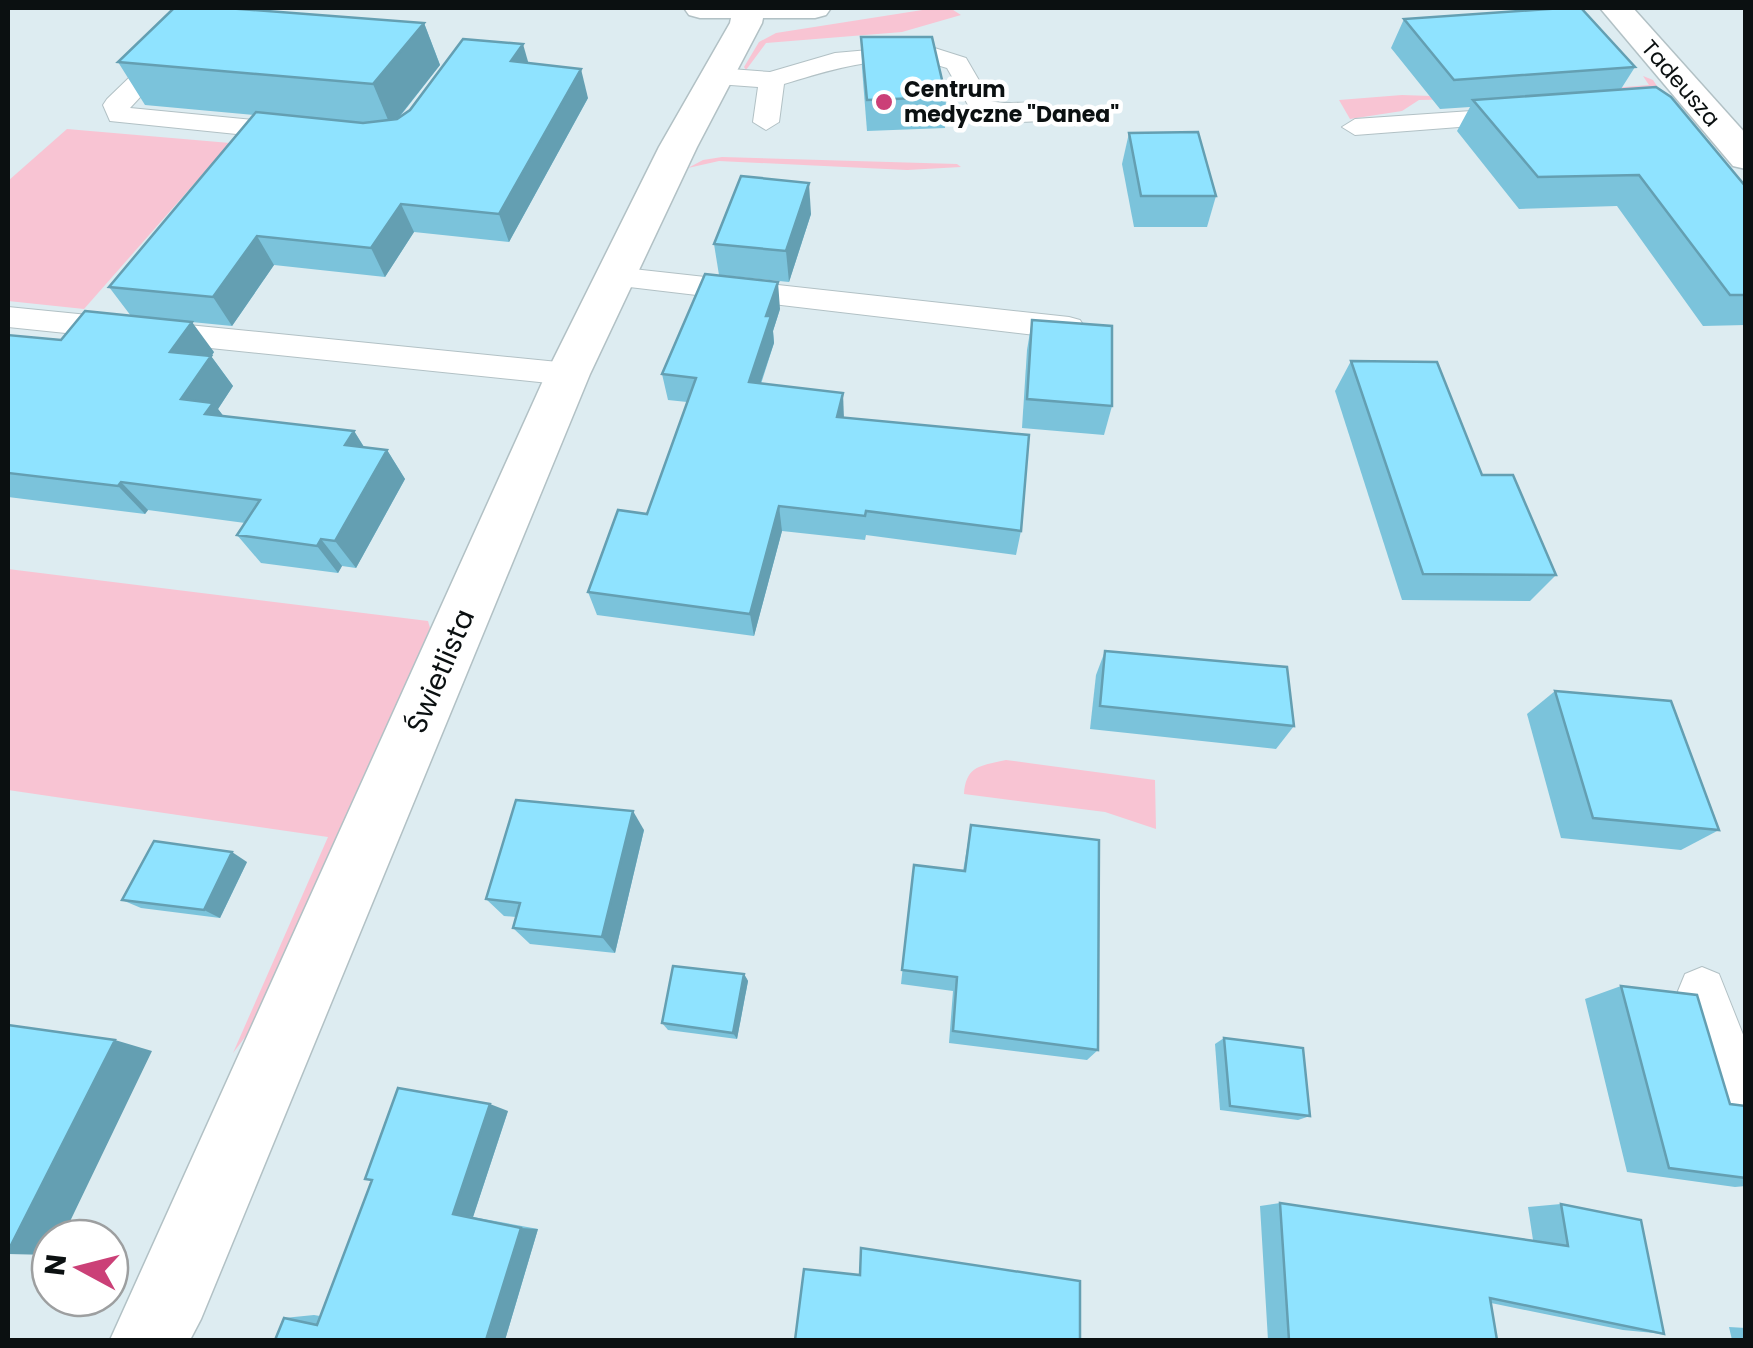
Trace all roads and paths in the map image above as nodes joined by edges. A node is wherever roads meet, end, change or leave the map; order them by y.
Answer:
1 (732, 8) edge
2 (815, 8) edge
3 (1616, 8) edge
4 (192, 31) edge
5 (717, 76) junction
6 (772, 80) junction
7 (1698, 103) junction
8 (1662, 106) edge
9 (1045, 111) dead end
10 (1550, 114) edge
11 (766, 122) dead end
12 (1355, 127) dead end
13 (316, 134) edge
14 (1746, 158) edge
15 (615, 277) junction
16 (8, 318) edge
17 (1069, 328) edge
18 (568, 374) junction
19 (1702, 991) dead end
20 (1746, 1089) edge
21 (149, 1340) edge

1 - 2 street
1 - 5 street, Świetlista
3 - 7 street, Tadeusza
4 - 13 lane
5 - 6 lane
5 - 15 street, Świetlista
6 - 9 lane
6 - 11 lane
7 - 8 lane
7 - 14 street, Tadeusza
10 - 12 lane
15 - 17 lane
15 - 18 street, Świetlista
16 - 18 lane
18 - 21 street, Świetlista
19 - 20 lane

